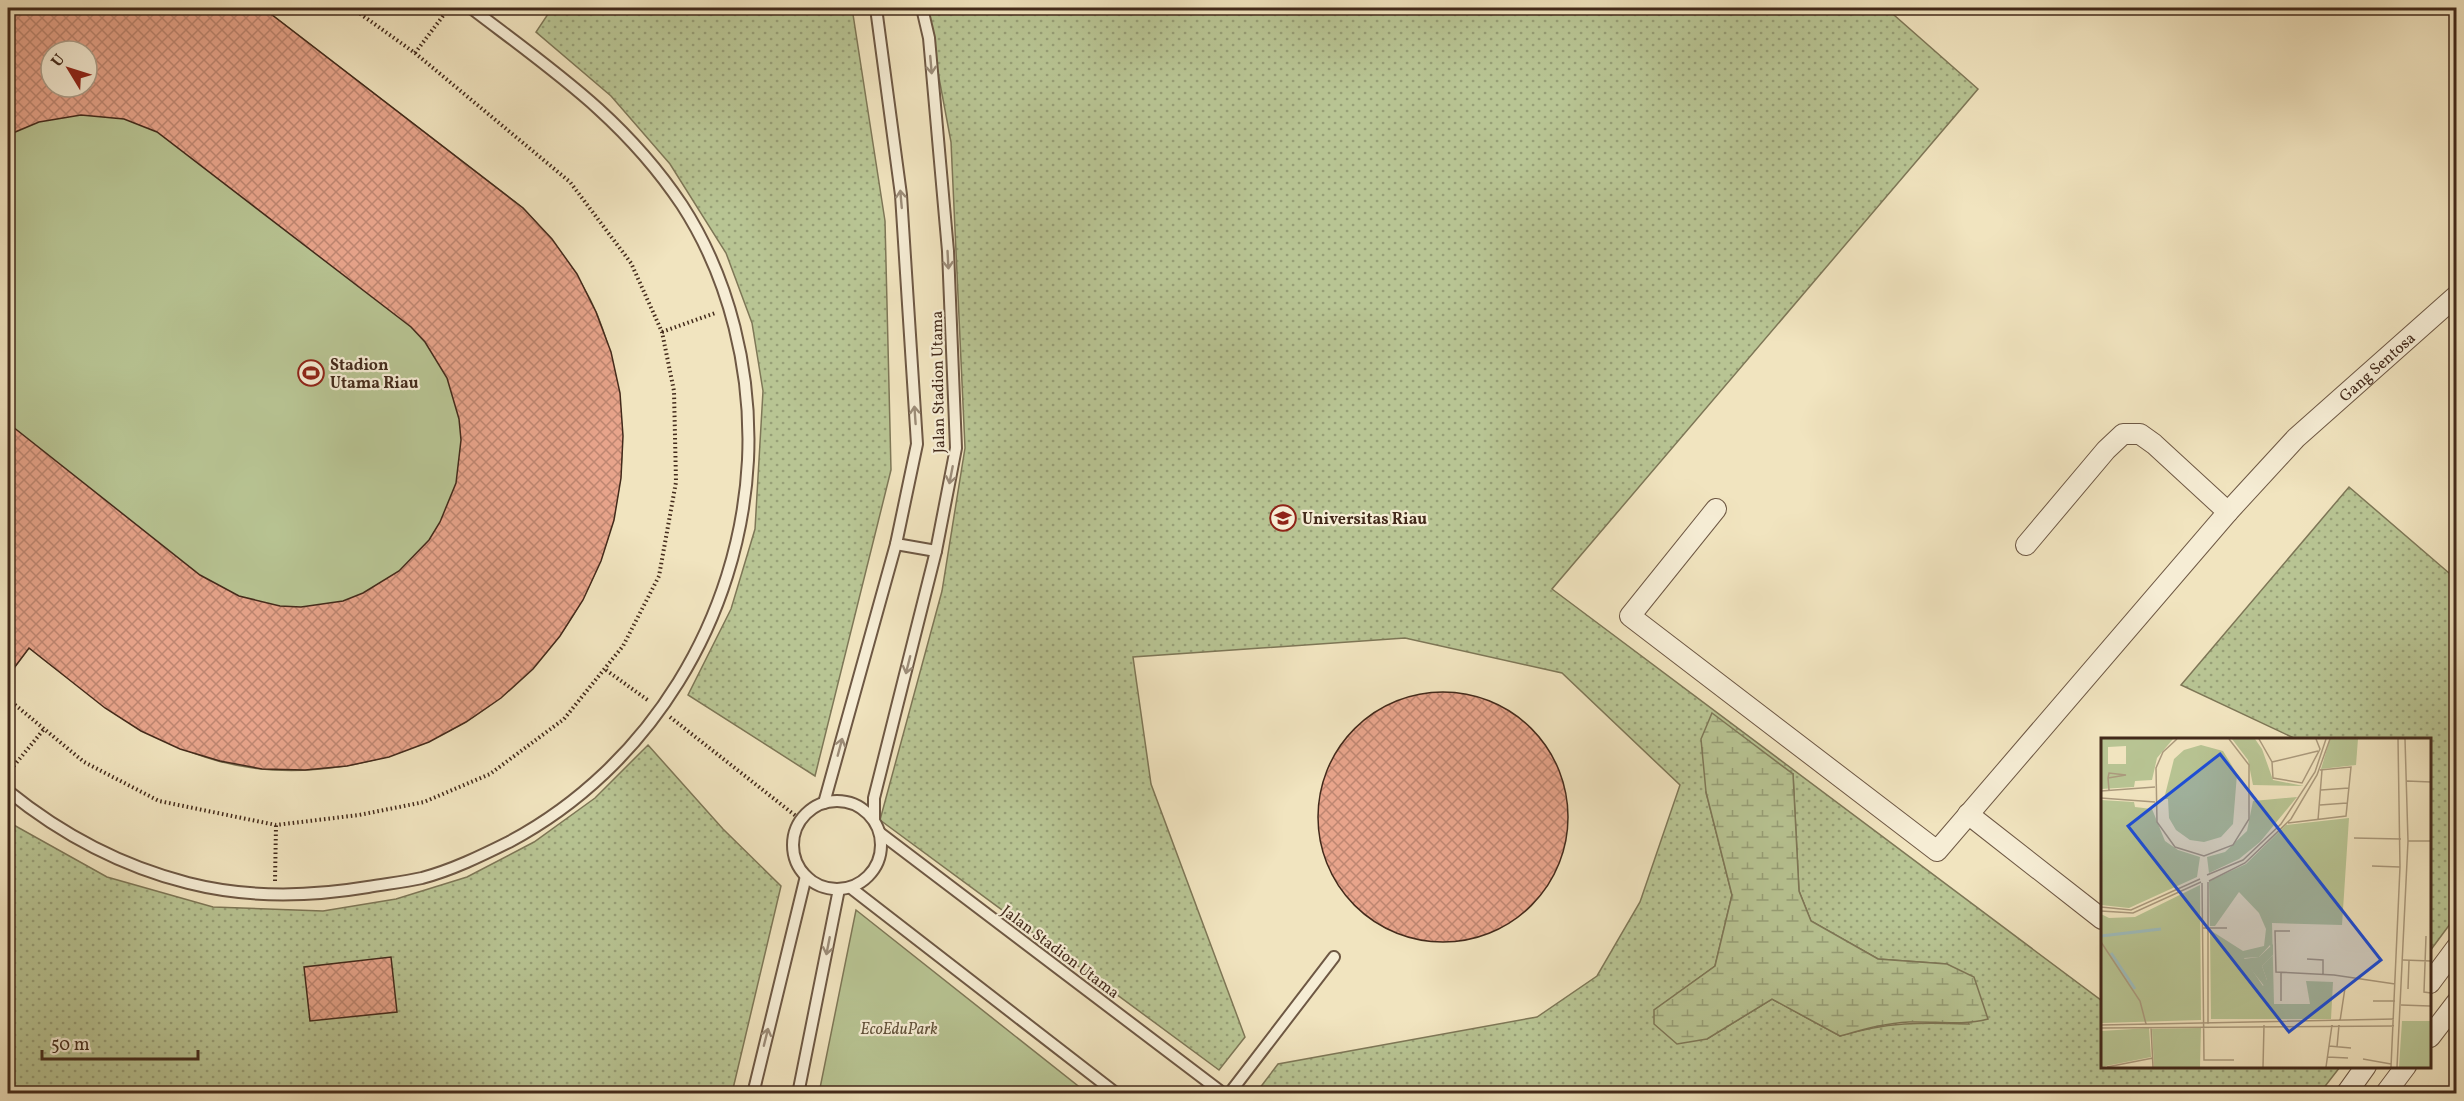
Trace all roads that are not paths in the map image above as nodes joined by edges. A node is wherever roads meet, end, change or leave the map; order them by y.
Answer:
1 (471, 8) edge
2 (876, 8) edge
3 (922, 8) edge
4 (2457, 296) edge
5 (1716, 509) dead end
6 (2228, 512) junction
7 (896, 544) junction
8 (2026, 544) dead end
9 (936, 551) junction
10 (8, 791) edge
11 (824, 803) junction
12 (1968, 814) junction
13 (874, 820) junction
14 (880, 833) junction
15 (806, 876) junction
16 (851, 888) junction
17 (839, 889) junction
18 (2101, 917) edge
19 (2457, 948) edge
20 (1334, 957) dead end
21 (2431, 982) edge
22 (2457, 1003) edge
23 (2431, 1036) edge
24 (2365, 1068) edge
25 (2404, 1068) edge
26 (753, 1094) edge
27 (798, 1094) edge
28 (1117, 1094) edge
29 (1224, 1094) edge
30 (1229, 1094) edge
31 (2346, 1094) edge
32 (2385, 1094) edge

1 - 10 lane
7 -> 2 lane, Jalan Stadion Utama
3 -> 9 lane, Jalan Stadion Utama
4 - 6 street, Gang Sentosa
5 - 12 street, Gang Sentosa
6 - 8 street
6 - 12 street, Gang Sentosa
7 - 9 lane
11 -> 7 lane, Jalan Stadion Utama
9 -> 13 lane, Jalan Stadion Utama
11 - 13 lane
11 - 15 lane
12 - 18 street
13 - 14 lane
14 - 16 lane
14 - 29 lane, Jalan Stadion Utama
15 - 17 lane
26 -> 15 lane
16 - 17 lane
16 - 28 lane
17 -> 27 lane
19 - 21 street
20 - 30 lane
22 - 23 street
24 - 31 street
25 - 32 street

